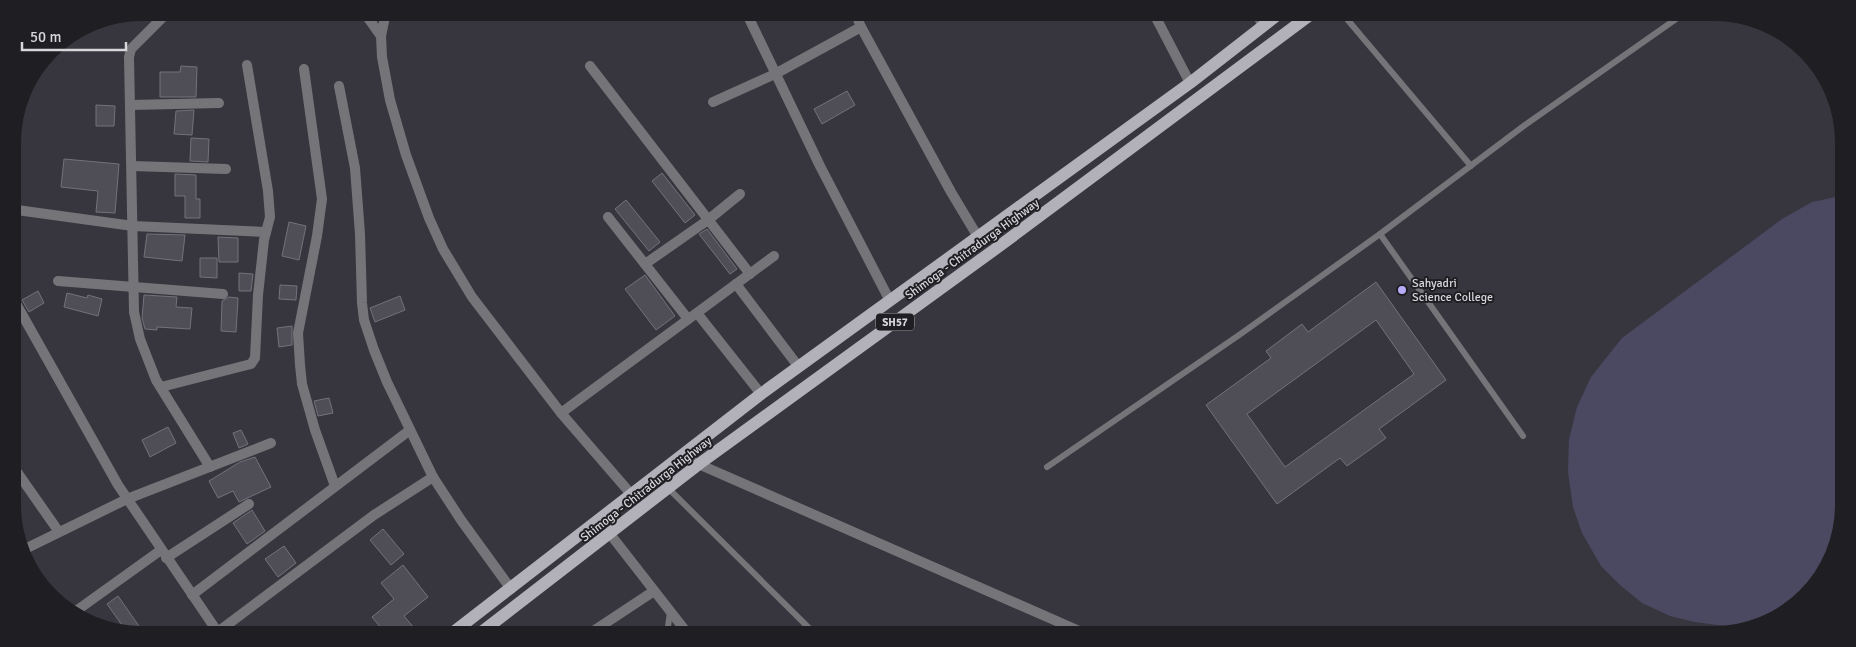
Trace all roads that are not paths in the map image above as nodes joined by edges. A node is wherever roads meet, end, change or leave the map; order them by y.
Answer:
1 (1158, 21) edge
2 (1261, 21) edge
3 (1269, 21) edge
4 (1302, 21) edge
5 (1349, 21) edge
6 (1673, 21) edge
7 (158, 22) edge
8 (371, 22) edge
9 (384, 22) edge
10 (750, 22) edge
11 (859, 22) edge
12 (1263, 26) junction
13 (861, 27) junction
14 (381, 36) junction
15 (247, 65) dead end
16 (590, 66) dead end
17 (304, 69) dead end
18 (774, 74) junction
19 (1190, 83) junction
20 (339, 86) dead end
21 (713, 102) dead end
22 (219, 103) dead end
23 (131, 105) junction
24 (132, 166) junction
25 (1471, 166) junction
26 (226, 169) dead end
27 (740, 194) dead end
28 (22, 211) edge
29 (608, 217) dead end
30 (708, 220) junction
31 (132, 226) junction
32 (266, 232) junction
33 (1380, 234) junction
34 (978, 237) junction
35 (774, 256) dead end
36 (645, 264) junction
37 (750, 274) junction
38 (58, 281) dead end
39 (736, 284) junction
40 (134, 287) junction
41 (224, 294) dead end
42 (890, 301) junction
43 (22, 313) edge
44 (697, 313) junction
45 (688, 319) junction
46 (798, 366) junction
47 (161, 387) junction
48 (761, 394) junction
49 (561, 413) junction
50 (410, 430) junction
51 (1523, 436) dead end
52 (271, 444) dead end
53 (680, 456) junction
54 (699, 464) junction
55 (210, 467) junction
56 (1047, 467) dead end
57 (433, 477) junction
58 (21, 478) edge
59 (335, 486) junction
60 (668, 488) junction
61 (631, 494) junction
62 (127, 499) junction
63 (249, 504) dead end
64 (59, 532) junction
65 (610, 534) junction
66 (29, 547) edge
67 (164, 554) junction
68 (511, 589) junction
69 (654, 591) junction
70 (192, 595) junction
71 (80, 608) edge
72 (670, 612) junction
73 (1066, 625) edge
74 (212, 626) edge
75 (228, 626) edge
76 (462, 626) edge
77 (490, 626) edge
78 (602, 626) edge
79 (668, 626) edge
80 (681, 626) edge
81 (806, 626) edge

1 - 19 street
2 - 12 street
3 - 12 main road, Shimoga - Chitradurga Highway / SH57
4 - 54 main road, Shimoga - Chitradurga Highway / SH57
5 - 25 lane
6 - 25 lane
7 - 23 street
8 - 14 street
9 - 14 street
10 - 18 street
11 - 13 street
12 - 19 main road, Shimoga - Chitradurga Highway / SH57
13 - 18 street
13 - 34 street
14 - 49 street
15 - 32 street
16 - 30 street
17 - 59 street
18 - 21 street
18 - 42 street
19 - 34 main road, Shimoga - Chitradurga Highway / SH57
20 - 50 street
22 - 23 street
23 - 24 street
24 - 26 street
24 - 31 street
25 - 33 lane
27 - 30 street
28 - 31 street
29 - 36 street
30 - 36 street
30 - 37 street
31 - 32 street
31 - 40 street
32 - 47 street
33 - 51 lane
33 - 56 lane
34 - 42 main road, Shimoga - Chitradurga Highway / SH57
35 - 37 street
36 - 45 street
37 - 39 street
38 - 40 street
39 - 44 street
39 - 46 street
40 - 41 street
40 - 47 street
42 - 46 main road, Shimoga - Chitradurga Highway / SH57
43 - 62 street
44 - 45 street
44 - 48 street
45 - 49 street
46 - 48 main road, Shimoga - Chitradurga Highway / SH57
47 - 55 street
48 - 53 main road, Shimoga - Chitradurga Highway / SH57
49 - 61 street
50 - 57 street
50 - 59 street
52 - 55 street
53 - 54 street
53 - 61 main road, Shimoga - Chitradurga Highway / SH57
54 - 60 main road, Shimoga - Chitradurga Highway / SH57
54 - 73 street
55 - 62 street
57 - 68 street
57 - 75 street
58 - 64 street
59 - 70 street
60 - 65 main road, Shimoga - Chitradurga Highway / SH57
60 - 81 lane
61 - 68 main road, Shimoga - Chitradurga Highway / SH57
62 - 64 street
62 - 67 street
63 - 67 street
64 - 66 street
65 - 69 street
65 - 77 main road, Shimoga - Chitradurga Highway / SH57
67 - 70 street
67 - 71 street
68 - 76 main road, Shimoga - Chitradurga Highway / SH57
69 - 72 street
69 - 78 street
70 - 74 street
72 - 79 lane
72 - 80 street

